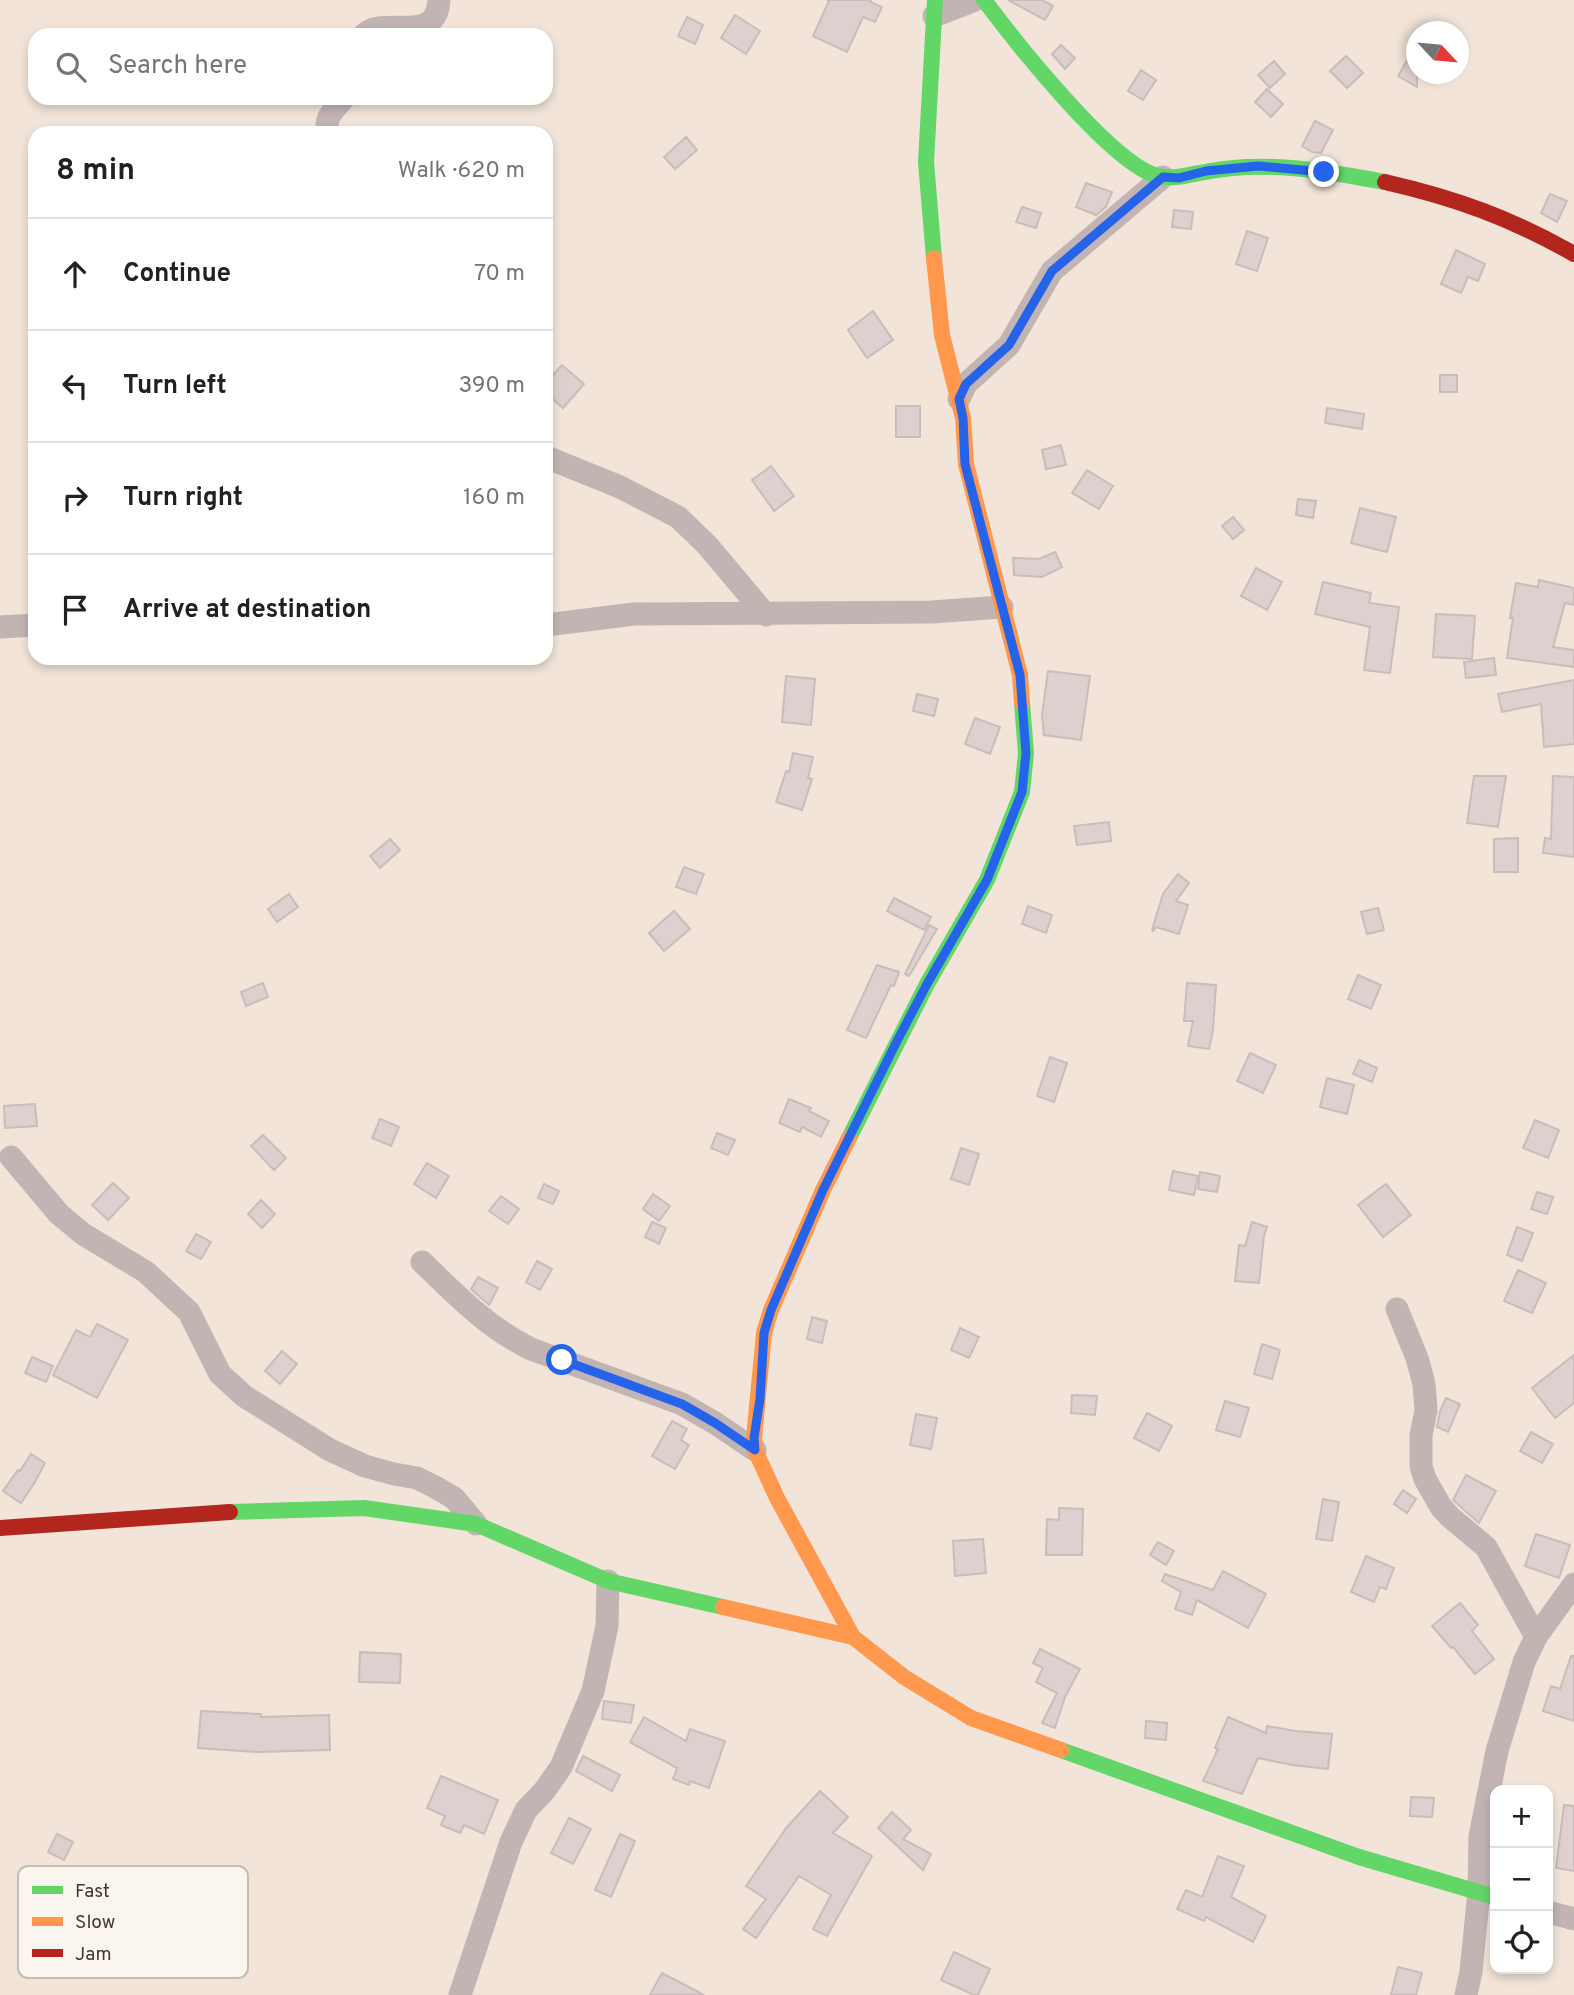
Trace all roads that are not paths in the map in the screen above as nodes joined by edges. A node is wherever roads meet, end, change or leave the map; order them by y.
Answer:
1 (439, 0) edge
2 (975, 0) edge
3 (984, 0) edge
4 (934, 8) edge
5 (374, 28) edge
6 (338, 105) edge
7 (326, 126) edge
8 (1163, 177) junction
9 (1574, 254) edge
10 (959, 399) junction
11 (553, 460) edge
12 (1002, 607) junction
13 (766, 615) junction
14 (553, 624) edge
15 (28, 625) edge
16 (0, 627) edge
17 (11, 1157) dead end
18 (422, 1262) dead end
19 (1397, 1309) dead end
20 (755, 1450) junction
21 (476, 1524) junction
22 (0, 1528) edge
23 (608, 1581) junction
24 (1574, 1584) edge
25 (853, 1637) junction
26 (1536, 1637) junction
27 (1487, 1894) edge
28 (1553, 1913) edge
29 (1574, 1919) edge
30 (460, 1995) edge
31 (1466, 1995) edge

1 - 5 street
2 - 4 street
3 - 8 street
4 - 10 street
6 - 7 street
8 - 9 street
8 - 10 street
10 - 12 street
11 - 13 street
12 - 13 street
12 - 20 street
13 - 14 street
15 - 16 street
17 - 21 street
18 - 20 street
19 - 26 street
20 - 25 street
21 - 22 street
21 - 23 street
23 - 25 street
23 - 30 street
24 - 26 street
25 - 27 street
26 - 27 street
27 - 31 street
28 - 29 street

